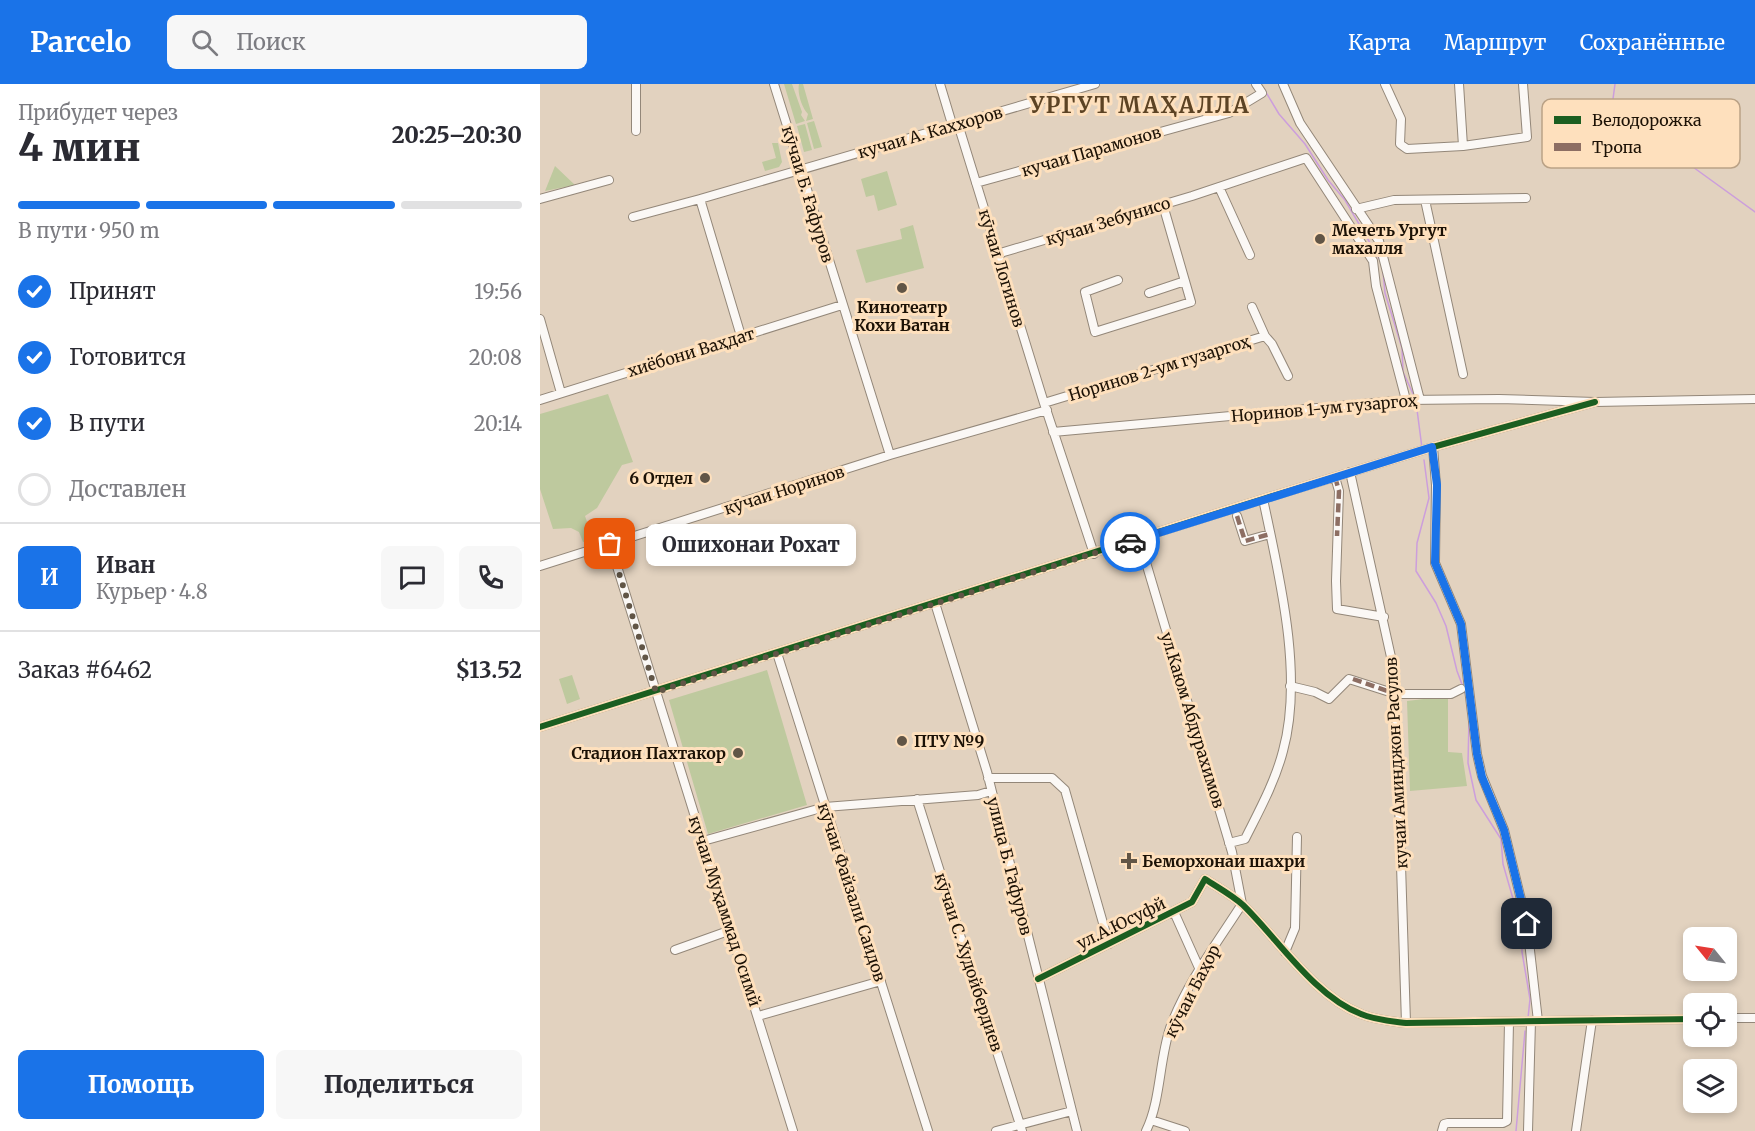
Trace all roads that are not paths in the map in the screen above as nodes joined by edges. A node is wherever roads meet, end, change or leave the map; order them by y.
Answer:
1 (636, 84) edge
2 (774, 84) edge
3 (940, 84) edge
4 (1095, 84) edge
5 (1256, 84) edge
6 (1283, 84) edge
7 (1385, 84) edge
8 (1459, 84) edge
9 (1523, 84) edge
10 (955, 124) junction
11 (636, 130) dead end
12 (1463, 146) junction
13 (1328, 163) junction
14 (1314, 169) junction
15 (801, 170) junction
16 (609, 180) dead end
17 (976, 183) junction
18 (1219, 187) junction
19 (1526, 198) dead end
20 (540, 199) edge
21 (700, 200) junction
22 (1425, 200) junction
23 (1163, 205) junction
24 (1356, 209) junction
25 (633, 217) dead end
26 (998, 254) junction
27 (1250, 255) dead end
28 (1118, 280) dead end
29 (1185, 281) junction
30 (1149, 293) dead end
31 (842, 305) junction
32 (1252, 307) dead end
33 (540, 319) edge
34 (741, 336) junction
35 (1264, 336) junction
36 (1462, 374) dead end
37 (1288, 376) dead end
38 (561, 393) junction
39 (1755, 399) edge
40 (540, 400) edge
41 (1414, 400) junction
42 (1594, 402) junction
43 (1045, 406) junction
44 (1053, 432) junction
45 (1432, 447) junction
46 (890, 454) junction
47 (1350, 472) junction
48 (1335, 477) junction
49 (1263, 499) junction
50 (1237, 516) dead end
51 (1270, 534) junction
52 (1139, 538) junction
53 (610, 544) junction
54 (1094, 554) junction
55 (540, 566) edge
56 (935, 603) junction
57 (1384, 617) junction
58 (777, 653) junction
59 (1290, 686) junction
60 (1461, 689) dead end
61 (656, 692) junction
62 (1396, 694) junction
63 (540, 727) edge
64 (988, 778) junction
65 (991, 791) junction
66 (978, 795) junction
67 (917, 799) junction
68 (994, 803) junction
69 (825, 807) junction
70 (1298, 837) dead end
71 (703, 841) junction
72 (1229, 843) junction
73 (1242, 904) junction
74 (1174, 912) junction
75 (731, 930) junction
76 (1109, 944) junction
77 (675, 950) dead end
78 (1285, 952) junction
79 (1200, 970) junction
80 (1038, 979) junction
81 (881, 981) junction
82 (759, 1016) junction
83 (1737, 1018) edge
84 (1755, 1018) edge
85 (1683, 1019) edge
86 (1592, 1020) junction
87 (1535, 1021) junction
88 (1509, 1022) junction
89 (1406, 1023) junction
90 (1072, 1111) junction
91 (1151, 1120) junction
92 (1021, 1127) edge
93 (925, 1130) edge
94 (794, 1131) edge
95 (996, 1131) edge
96 (1077, 1131) edge
97 (1146, 1131) edge
98 (1185, 1131) edge
99 (1442, 1131) edge
100 (1528, 1131) edge
101 (1576, 1131) edge

1 - 11 street
2 - 15 street, кӯчаи Б. Ғафуров
3 - 10 street, кӯчаи Логинов
4 - 10 street, кучаи А. Каххоров
5 - 17 street, кучаи Парамонов
6 - 13 street
7 - 12 street
8 - 12 street
9 - 12 street
10 - 15 street, кучаи А. Каххоров
10 - 17 street, кӯчаи Логинов
13 - 14 street
13 - 24 street
14 - 18 street, кӯчаи Зебунисо
14 - 41 street
15 - 21 street, кучаи А. Каххоров
15 - 31 street, кӯчаи Б. Ғафуров
16 - 20 street
17 - 26 street, кӯчаи Логинов
18 - 23 street, кӯчаи Зебунисо
18 - 27 street
19 - 22 street
21 - 25 street, кучаи А. Каххоров
21 - 34 street
22 - 24 street
22 - 36 street
23 - 26 street, кӯчаи Зебунисо
23 - 29 street
24 - 41 street
26 - 43 street, кӯчаи Логинов
28 - 29 street
29 - 30 street
31 - 34 street, хиёбони Ваҳдат
31 - 46 street, кӯчаи Б. Ғафуров
32 - 35 street
33 - 38 street
34 - 38 street, хиёбони Ваҳдат
35 - 37 street, Норинов 2-ум гузаргоҳ
35 - 43 street, Норинов 2-ум гузаргоҳ
38 - 40 street, хиёбони Ваҳдат
39 - 42 street
41 - 42 street, Норинов 1-ум гузаргоҳ
41 - 44 street, Норинов 1-ум гузаргоҳ
42 - 45 street
43 - 44 street, кӯчаи Логинов
43 - 46 street, Норинов 2-ум гузаргоҳ
44 - 54 street
45 - 47 street
45 - 87 street
46 - 53 street, кӯчаи Норинов
47 - 48 street
47 - 57 street, кучаи Аминджон Расулов
48 - 49 street
48 - 57 street
49 - 51 street
49 - 52 street
50 - 51 street
51 - 59 street
52 - 54 street
52 - 72 street, ул.Каюм Абдурахимов
53 - 55 street, кӯчаи Норинов
53 - 61 street, кучаи Муҳаммад Осимй
54 - 56 street
56 - 58 street
56 - 64 street, улица Б. Гафуров
57 - 62 street, кучаи Аминджон Расулов
58 - 61 street
58 - 69 street, кӯчаи Файзали Саидов
59 - 62 street
59 - 72 street
60 - 62 street
61 - 63 street
61 - 71 street, кучаи Муҳаммад Осимй
62 - 89 street, кучаи Аминджон Расулов
64 - 65 street, улица Б. Гафуров
64 - 76 street, ул.А.Юсуфй
65 - 66 street
65 - 68 street, улица Б. Гафуров
66 - 67 street
66 - 68 street
67 - 69 street
67 - 92 street, кӯчаи С. Худойбердиев
68 - 80 street, улица Б. Гафуров
69 - 71 street
69 - 81 street, кӯчаи Файзали Саидов
70 - 78 street
71 - 75 street, кучаи Муҳаммад Осимй
72 - 73 street, ул.Каюм Абдурахимов
73 - 74 street, ул.А.Юсуфй
73 - 78 street
73 - 79 street, кӯчаи Баҳор
74 - 76 street, ул.А.Юсуфй
74 - 79 street
75 - 77 street
75 - 82 street, кучаи Муҳаммад Осимй
76 - 80 street, ул.А.Юсуфй
78 - 89 street
79 - 91 street, кӯчаи Баҳор
80 - 90 street, улица Б. Гафуров
81 - 82 street
81 - 93 street, кӯчаи Файзали Саидов
82 - 94 street, кучаи Муҳаммад Осимй
83 - 84 street
85 - 86 street
86 - 87 street
86 - 101 street
87 - 88 street
87 - 100 street
88 - 89 street
88 - 99 street
90 - 92 street
90 - 96 street, улица Б. Гафуров
91 - 97 street, кӯчаи Баҳор
91 - 98 street
92 - 95 street

